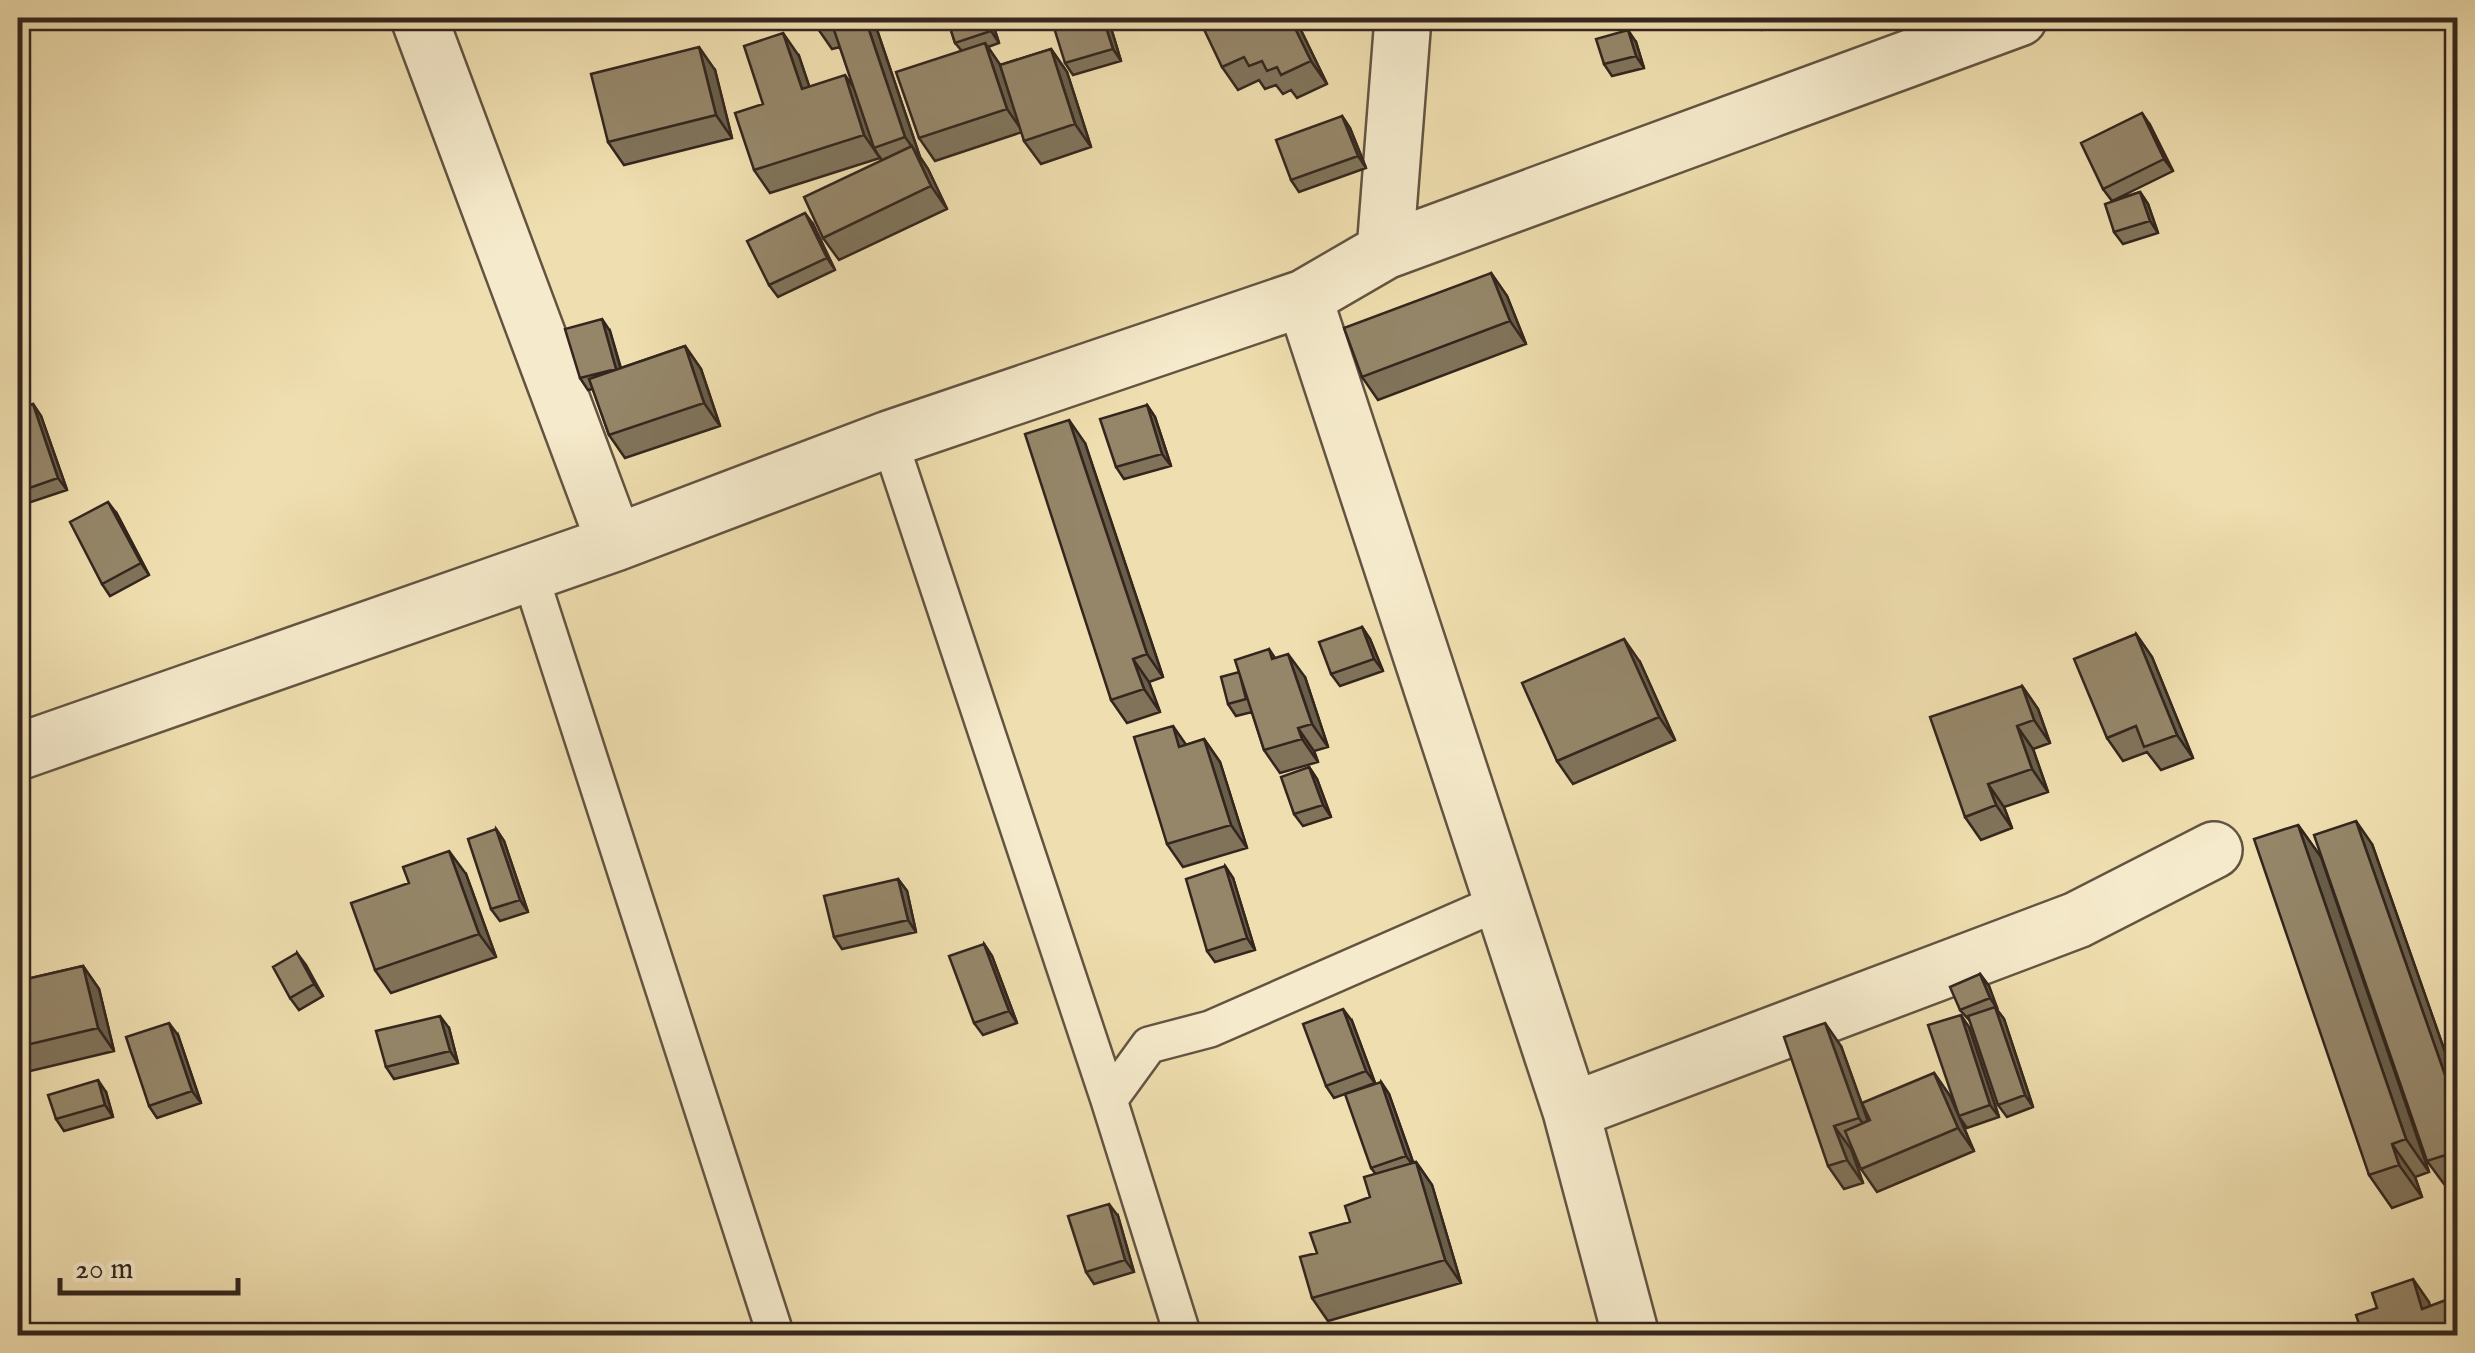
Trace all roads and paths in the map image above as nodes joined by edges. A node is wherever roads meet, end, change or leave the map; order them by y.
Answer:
1 (418, 18) edge
2 (1403, 18) edge
3 (2019, 18) edge
4 (1385, 251) junction
5 (1304, 298) junction
6 (889, 439) junction
7 (614, 543) junction
8 (529, 572) junction
9 (18, 752) edge
10 (2214, 850) dead end
11 (1502, 901) junction
12 (1109, 1100) junction
13 (1571, 1111) junction
14 (776, 1336) edge
15 (1183, 1336) edge
16 (1631, 1336) edge

1 - 7 street
2 - 4 street
3 - 4 street
4 - 5 street
5 - 6 street
5 - 11 street
6 - 7 street
6 - 12 lane
7 - 8 street
8 - 9 street
8 - 14 lane
10 - 13 street
11 - 12 lane
11 - 13 street
12 - 15 lane
13 - 16 street

